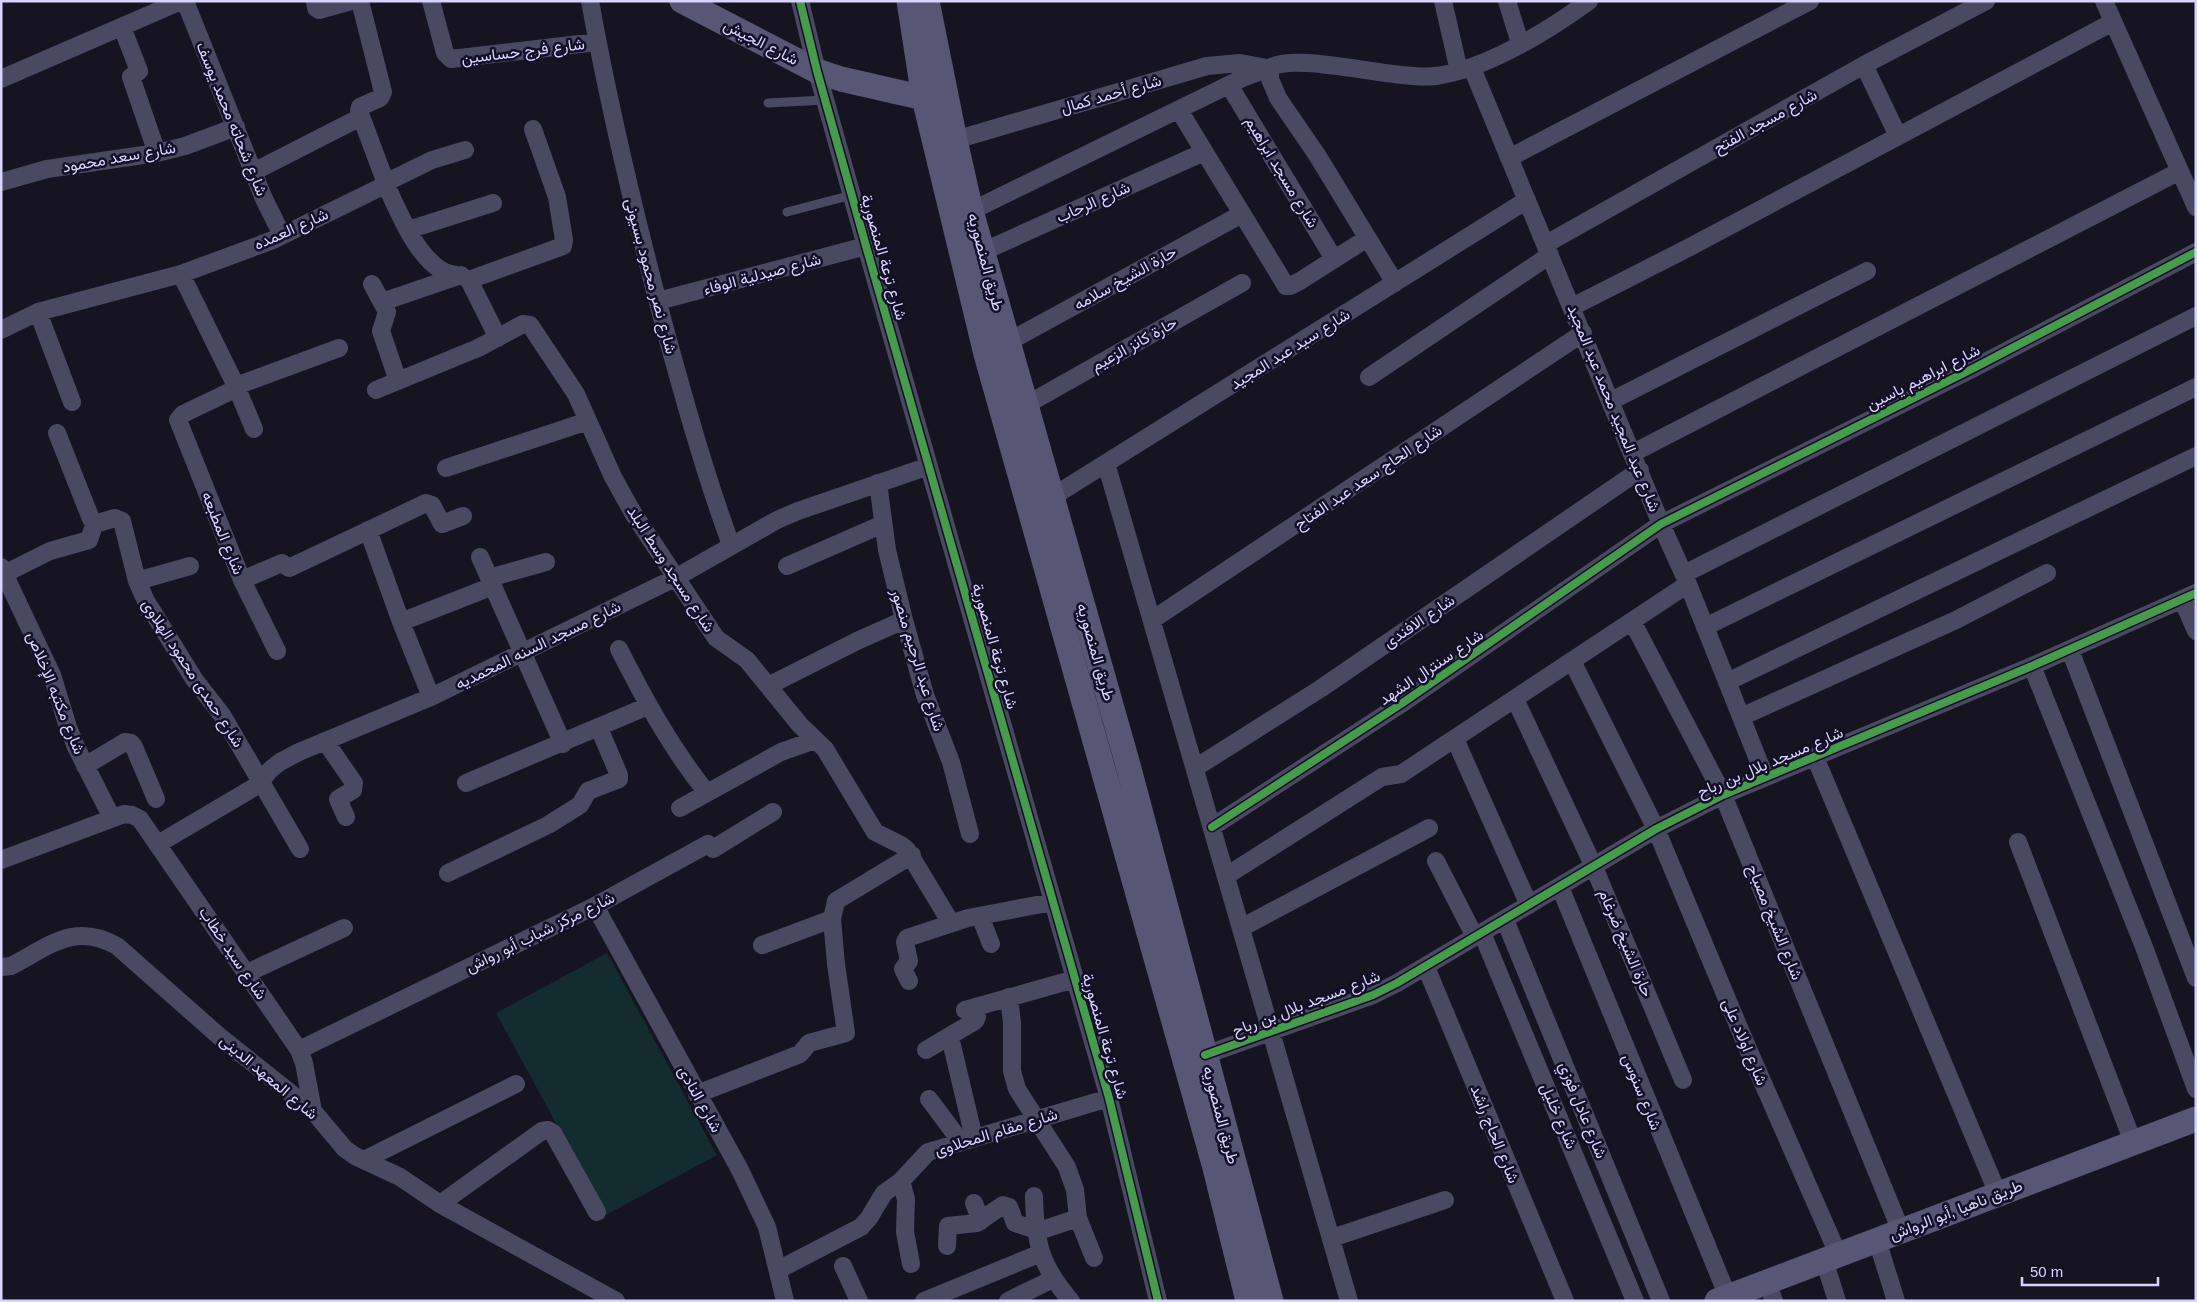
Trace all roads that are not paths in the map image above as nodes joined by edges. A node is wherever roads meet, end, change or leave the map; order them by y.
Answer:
1 (183, 1) edge
2 (315, 1) edge
3 (351, 1) edge
4 (360, 1) edge
5 (431, 1) edge
6 (590, 1) edge
7 (682, 1) edge
8 (800, 1) edge
9 (908, 1) edge
10 (927, 1) edge
11 (1443, 1) edge
12 (1507, 1) edge
13 (1589, 1) edge
14 (1810, 1) edge
15 (1986, 1) edge
16 (2104, 1) edge
17 (2113, 22) junction
18 (122, 27) junction
19 (598, 42) junction
20 (1520, 43) junction
21 (1864, 65) junction
22 (1270, 68) junction
23 (1466, 70) junction
24 (817, 71) junction
25 (1, 79) edge
26 (1229, 85) junction
27 (924, 98) junction
28 (825, 100) junction
29 (768, 103) dead end
30 (1179, 110) junction
31 (361, 117) junction
32 (236, 127) junction
33 (533, 129) dead end
34 (1898, 136) junction
35 (955, 140) junction
36 (465, 150) dead end
37 (157, 152) junction
38 (1204, 152) junction
39 (1509, 158) junction
40 (2180, 171) junction
41 (253, 172) junction
42 (1, 182) edge
43 (385, 183) junction
44 (852, 195) junction
45 (1527, 200) junction
46 (492, 203) dead end
47 (2196, 208) edge
48 (972, 211) junction
49 (786, 212) dead end
50 (1242, 214) junction
51 (408, 230) junction
52 (282, 236) junction
53 (1366, 239) junction
54 (866, 246) junction
55 (1548, 250) junction
56 (982, 252) junction
57 (2196, 252) edge
58 (1334, 259) junction
59 (1867, 271) dead end
60 (181, 274) junction
61 (465, 277) junction
62 (1242, 283) dead end
63 (1395, 283) junction
64 (372, 284) dead end
65 (382, 302) junction
66 (658, 302) junction
67 (1572, 307) junction
68 (38, 312) junction
69 (2196, 316) edge
70 (1, 330) edge
71 (1583, 333) junction
72 (498, 338) junction
73 (1008, 342) junction
74 (339, 348) dead end
75 (1369, 378) dead end
76 (398, 381) junction
77 (236, 386) junction
78 (2196, 386) edge
79 (376, 390) dead end
80 (1611, 401) junction
81 (72, 402) dead end
82 (1026, 405) junction
83 (588, 422) junction
84 (254, 429) dead end
85 (57, 433) dead end
86 (1633, 453) junction
87 (2196, 456) edge
88 (1106, 463) junction
89 (929, 466) junction
90 (446, 468) dead end
91 (1640, 470) junction
92 (878, 483) junction
93 (1052, 496) junction
94 (463, 516) dead end
95 (95, 522) junction
96 (883, 524) junction
97 (1661, 524) junction
98 (368, 530) junction
99 (732, 545) junction
100 (480, 557) dead end
101 (546, 562) dead end
102 (190, 566) dead end
103 (787, 566) dead end
104 (3, 571) edge
105 (2047, 573) dead end
106 (677, 577) junction
107 (1686, 579) junction
108 (242, 580) junction
109 (137, 581) junction
110 (491, 582) junction
111 (2189, 596) edge
112 (904, 620) junction
113 (1152, 620) junction
114 (1632, 621) junction
115 (401, 622) junction
116 (1705, 627) junction
117 (2196, 631) edge
118 (620, 649) dead end
119 (2070, 650) junction
120 (277, 651) dead end
121 (522, 653) junction
122 (1572, 661) junction
123 (2032, 666) junction
124 (1727, 682) junction
125 (768, 686) junction
126 (431, 697) junction
127 (1515, 699) junction
128 (648, 706) junction
129 (1740, 717) junction
130 (599, 728) junction
131 (1455, 739) junction
132 (815, 740) junction
133 (326, 741) junction
134 (563, 744) junction
135 (1815, 757) junction
136 (1128, 765) junction
137 (85, 766) junction
138 (1195, 768) junction
139 (1103, 771) junction
140 (1765, 777) junction
141 (262, 781) junction
142 (466, 783) dead end
143 (706, 794) junction
144 (1723, 795) junction
145 (156, 799) dead end
146 (680, 808) dead end
147 (774, 812) dead end
148 (118, 816) junction
149 (346, 817) dead end
150 (1212, 827) junction
151 (1429, 828) dead end
152 (1656, 829) junction
153 (970, 834) dead end
154 (2018, 842) dead end
155 (158, 844) junction
156 (300, 849) dead end
157 (912, 855) junction
158 (1, 860) edge
159 (1436, 861) dead end
160 (1594, 867) junction
161 (448, 873) dead end
162 (1226, 876) junction
163 (1560, 887) junction
164 (1053, 902) junction
165 (1529, 905) junction
166 (595, 906) junction
167 (980, 916) junction
168 (832, 919) junction
169 (1505, 920) junction
170 (951, 923) junction
171 (344, 928) dead end
172 (1241, 928) junction
173 (1479, 935) junction
174 (762, 944) dead end
175 (991, 944) dead end
176 (1426, 966) junction
177 (1, 967) edge
178 (247, 974) junction
179 (2196, 978) edge
180 (1074, 979) junction
181 (909, 981) dead end
182 (1009, 997) junction
183 (1272, 1032) junction
184 (950, 1037) junction
185 (300, 1050) junction
186 (926, 1050) dead end
187 (1205, 1055) junction
188 (1683, 1080) dead end
189 (516, 1084) dead end
190 (2196, 1089) edge
191 (697, 1094) junction
192 (1109, 1098) junction
193 (929, 1099) dead end
194 (313, 1111) junction
195 (2196, 1118) edge
196 (1036, 1120) junction
197 (967, 1140) junction
198 (2133, 1142) junction
199 (364, 1160) junction
200 (901, 1182) junction
201 (1998, 1194) junction
202 (1034, 1196) dead end
203 (1445, 1200) dead end
204 (440, 1204) junction
205 (974, 1204) dead end
206 (597, 1212) dead end
207 (1078, 1218) junction
208 (981, 1221) junction
209 (1036, 1231) junction
210 (1901, 1231) junction
211 (1332, 1238) junction
212 (1877, 1240) junction
213 (947, 1246) dead end
214 (1041, 1253) junction
215 (1831, 1257) junction
216 (1094, 1258) dead end
217 (911, 1264) dead end
218 (843, 1266) dead end
219 (778, 1270) junction
220 (1053, 1279) junction
221 (1771, 1291) edge
222 (1722, 1299) edge
223 (616, 1301) edge
224 (785, 1301) edge
225 (859, 1301) edge
226 (924, 1301) edge
227 (1008, 1301) edge
228 (1071, 1301) edge
229 (1158, 1301) edge
230 (1248, 1301) edge
231 (1270, 1301) edge
232 (1349, 1301) edge
233 (1565, 1301) edge
234 (1635, 1301) edge
235 (1661, 1301) edge
236 (1837, 1301) edge
237 (1896, 1301) edge

1 - 18 street
1 - 32 street, شارع شحاته محمد يوسف
2 - 3 street
4 - 31 street
5 - 19 street, شارع فرج حساسين
6 - 19 street, شارع نصر محمود بسيونى
7 - 24 main road, شارع الجيش
8 - 24 street, شارع ترعة المنصورية
9 - 27 main road, طريق المنصوريه
10 - 35 main road, طريق المنصوريه
11 - 23 street, شارع عبد المجيد محمد عبد المجيد
12 - 20 street
13 - 20 street
14 - 39 street
15 - 21 street, شارع مسجد الفتح
16 - 17 street
17 - 34 street
17 - 40 street
18 - 25 street
18 - 37 street
19 - 66 street, شارع نصر محمود بسيونى
20 - 23 street
21 - 34 street
21 - 55 street, شارع مسجد الفتح
22 - 23 street
22 - 26 street
22 - 35 street, شارع أحمد كمال
22 - 53 street
23 - 39 street, شارع عبد المجيد محمد عبد المجيد
24 - 27 main road, شارع الجيش
24 - 28 street, شارع ترعة المنصورية
26 - 30 street
26 - 58 street, شارع مسجد ابراهيم
27 - 139 main road, طريق المنصوريه
28 - 29 lane
28 - 44 street, شارع ترعة المنصورية
30 - 38 street
30 - 48 street
31 - 41 street
31 - 43 street
32 - 37 street, شارع سعد محمود
32 - 41 street, شارع شحاته محمد يوسف
33 - 61 street
34 - 67 street
35 - 48 main road, طريق المنصوريه
36 - 43 street, شارع العمده
37 - 42 street, شارع سعد محمود
38 - 50 street
38 - 56 street, شارع الرحاب
39 - 45 street, شارع عبد المجيد محمد عبد المجيد
40 - 47 street
40 - 86 street
41 - 52 street, شارع شحاته محمد يوسف
43 - 51 street
43 - 52 street, شارع العمده
44 - 49 lane
44 - 54 street, شارع ترعة المنصورية
45 - 55 street, شارع عبد المجيد محمد عبد المجيد
45 - 63 street, شارع سيد عبد المجيد
46 - 51 street
48 - 56 main road, طريق المنصوريه
50 - 58 street
50 - 73 street, حارة الشيخ سلامه
51 - 61 street
52 - 60 street, شارع العمده
53 - 58 street
53 - 63 street
54 - 66 street, شارع صيدلية الوفاء
54 - 89 street, شارع ترعة المنصورية
55 - 67 street, شارع عبد المجيد محمد عبد المجيد
55 - 75 street, شارع مسجد الفتح
56 - 73 main road, طريق المنصوريه
57 - 97 street, شارع ابراهيم ياسين
59 - 80 street
60 - 68 street, شارع العمده
60 - 77 street
61 - 65 street
61 - 72 street
62 - 82 street, حارة كانز الزعيم
63 - 88 street, شارع سيد عبد المجيد
64 - 65 street
65 - 76 street
66 - 99 street, شارع نصر محمود بسيونى
67 - 71 street, شارع عبد المجيد محمد عبد المجيد
68 - 70 street, شارع العمده
68 - 81 street
69 - 107 street
71 - 80 street, شارع عبد المجيد محمد عبد المجيد
71 - 113 street, شارع الحاج سعد عبد الفتاح
72 - 76 street
72 - 83 street, شارع مسجد وسط البلد
73 - 82 main road, طريق المنصوريه
74 - 77 street
76 - 79 street
77 - 84 street
77 - 108 street, شارع المطبعه
78 - 116 street
80 - 86 street, شارع عبد المجيد محمد عبد المجيد
82 - 93 main road, طريق المنصوريه
83 - 90 street
83 - 106 street, شارع مسجد وسط البلد
85 - 95 street
86 - 91 street, شارع عبد المجيد محمد عبد المجيد
87 - 124 street
88 - 93 street, شارع سيد عبد المجيد
88 - 113 street
89 - 92 street, شارع مسجد السنه المحمديه
89 - 164 street, شارع ترعة المنصورية
91 - 97 street, شارع عبد المجيد محمد عبد المجيد
91 - 138 street, شارع الافندى
92 - 96 street, شارع عبد الرحيم منصور
92 - 99 street, شارع مسجد السنه المحمديه
93 - 136 main road, طريق المنصوريه
94 - 98 street
95 - 104 street
95 - 109 street, شارع حمدى محمود الهلاوى
96 - 103 street
96 - 112 street, شارع عبد الرحيم منصور
97 - 107 street, شارع عبد المجيد محمد عبد المجيد
97 - 150 street, شارع سنترال الشهد
98 - 108 street
98 - 115 street
99 - 106 street, شارع مسجد السنه المحمديه
100 - 110 street
101 - 110 street
102 - 109 street
104 - 137 street, شارع مكتبه الإخلاص
105 - 129 street
106 - 121 street, شارع مسجد السنه المحمديه
106 - 125 street, شارع مسجد وسط البلد
107 - 114 street
107 - 116 street, شارع عبد المجيد محمد عبد المجيد
108 - 120 street, شارع المطبعه
109 - 141 street, شارع حمدى محمود الهلاوى
110 - 115 street
110 - 121 street
111 - 117 street
111 - 119 street, شارع مسجد بلال بن رباح
112 - 125 street
112 - 153 street, شارع عبد الرحيم منصور
113 - 138 street
114 - 122 street
114 - 144 street, شارع الشيخ مصباح
115 - 126 street
116 - 124 street, شارع عبد المجيد محمد عبد المجيد
118 - 128 street
119 - 123 street, شارع مسجد بلال بن رباح
119 - 179 street
121 - 126 street, شارع مسجد السنه المحمديه
121 - 134 street
122 - 127 street
122 - 152 street, شارع اولاد على
123 - 135 street, شارع مسجد بلال بن رباح
123 - 190 street
124 - 129 street, شارع عبد المجيد محمد عبد المجيد
125 - 132 street, شارع مسجد وسط البلد
126 - 133 street, شارع مسجد السنه المحمديه
127 - 131 street
127 - 160 street, حارة الشيخ ضرغام
128 - 130 street
128 - 143 street
129 - 140 street, شارع عبد المجيد محمد عبد المجيد
130 - 134 street
130 - 161 street
131 - 162 street
131 - 165 street
132 - 143 street
132 - 157 street, شارع مسجد وسط البلد
133 - 141 street, شارع مسجد السنه المحمديه
133 - 149 street
134 - 142 street
135 - 140 street, شارع مسجد بلال بن رباح
135 - 201 street
136 - 139 main road
136 - 187 main road, طريق المنصوريه
137 - 145 street
137 - 148 street, شارع مكتبه الإخلاص
138 - 150 street
139 - 230 main road, طريق المنصوريه
140 - 144 street, شارع مسجد بلال بن رباح
141 - 155 street, شارع مسجد السنه المحمديه
141 - 156 street, شارع حمدى محمود الهلاوى
143 - 146 street
144 - 152 street, شارع مسجد بلال بن رباح
144 - 210 street, شارع الشيخ مصباح
147 - 166 street, شارع مركز شباب أبو رواش
148 - 155 street, شارع سيد خطاب
148 - 158 street
150 - 162 street
151 - 172 street
152 - 160 street, شارع مسجد بلال بن رباح
152 - 215 street, شارع اولاد على
154 - 198 street
155 - 178 street, شارع سيد خطاب
157 - 168 street
157 - 170 street, شارع مسجد وسط البلد
159 - 173 street, شارع خليل
160 - 163 street, شارع مسجد بلال بن رباح
160 - 188 street, حارة الشيخ ضرغام
162 - 172 street
163 - 165 street, شارع مسجد بلال بن رباح
163 - 222 street, شارع سنوس
164 - 167 street
164 - 180 street, شارع ترعة المنصورية
165 - 169 street, شارع مسجد بلال بن رباح
166 - 185 street, شارع مركز شباب أبو رواش
166 - 191 street, شارع النادى
167 - 170 street
167 - 175 street
168 - 174 street
168 - 191 street
169 - 173 street, شارع مسجد بلال بن رباح
169 - 235 street, شارع عادل فوزي
170 - 181 street
171 - 178 street
172 - 183 street
173 - 176 street, شارع مسجد بلال بن رباح
173 - 234 street, شارع خليل
176 - 183 street, شارع مسجد بلال بن رباح
176 - 233 street, شارع الحاج راشد
177 - 194 street, شارع المعهد الدينى
178 - 185 street, شارع سيد خطاب
180 - 182 street
180 - 192 street, شارع ترعة المنصورية
182 - 184 street
182 - 196 street
183 - 187 street, شارع مسجد بلال بن رباح
183 - 211 street
184 - 186 street
184 - 197 street
185 - 194 street, شارع سيد خطاب
187 - 231 main road, طريق المنصوريه
189 - 199 street
191 - 219 street, شارع النادى
192 - 196 street, شارع مقام المحلاوى
192 - 229 street, شارع ترعة المنصورية
193 - 197 street
194 - 199 street, شارع المعهد الدينى
195 - 198 main road, طريق ناهيا ,أبو الرواش
196 - 197 street, شارع مقام المحلاوى
196 - 207 street
197 - 200 street, شارع مقام المحلاوى
198 - 201 main road, طريق ناهيا ,أبو الرواش
199 - 204 street, شارع المعهد الدينى
200 - 217 street
200 - 219 street, شارع مقام المحلاوى
201 - 210 main road, طريق ناهيا ,أبو الرواش
202 - 209 street
203 - 211 street
204 - 206 street
204 - 223 street, شارع المعهد الدينى
205 - 208 street
207 - 209 street
207 - 216 street
208 - 209 street
208 - 213 street
209 - 214 street
210 - 212 main road, طريق ناهيا ,أبو الرواش
211 - 232 street
212 - 215 main road, طريق ناهيا ,أبو الرواش
212 - 237 street
214 - 220 street
214 - 226 street
215 - 221 main road, طريق ناهيا ,أبو الرواش
215 - 236 street, شارع اولاد على
218 - 225 street
219 - 224 street, شارع النادى
220 - 227 street
220 - 228 street
221 - 222 main road, طريق ناهيا ,أبو الرواش

